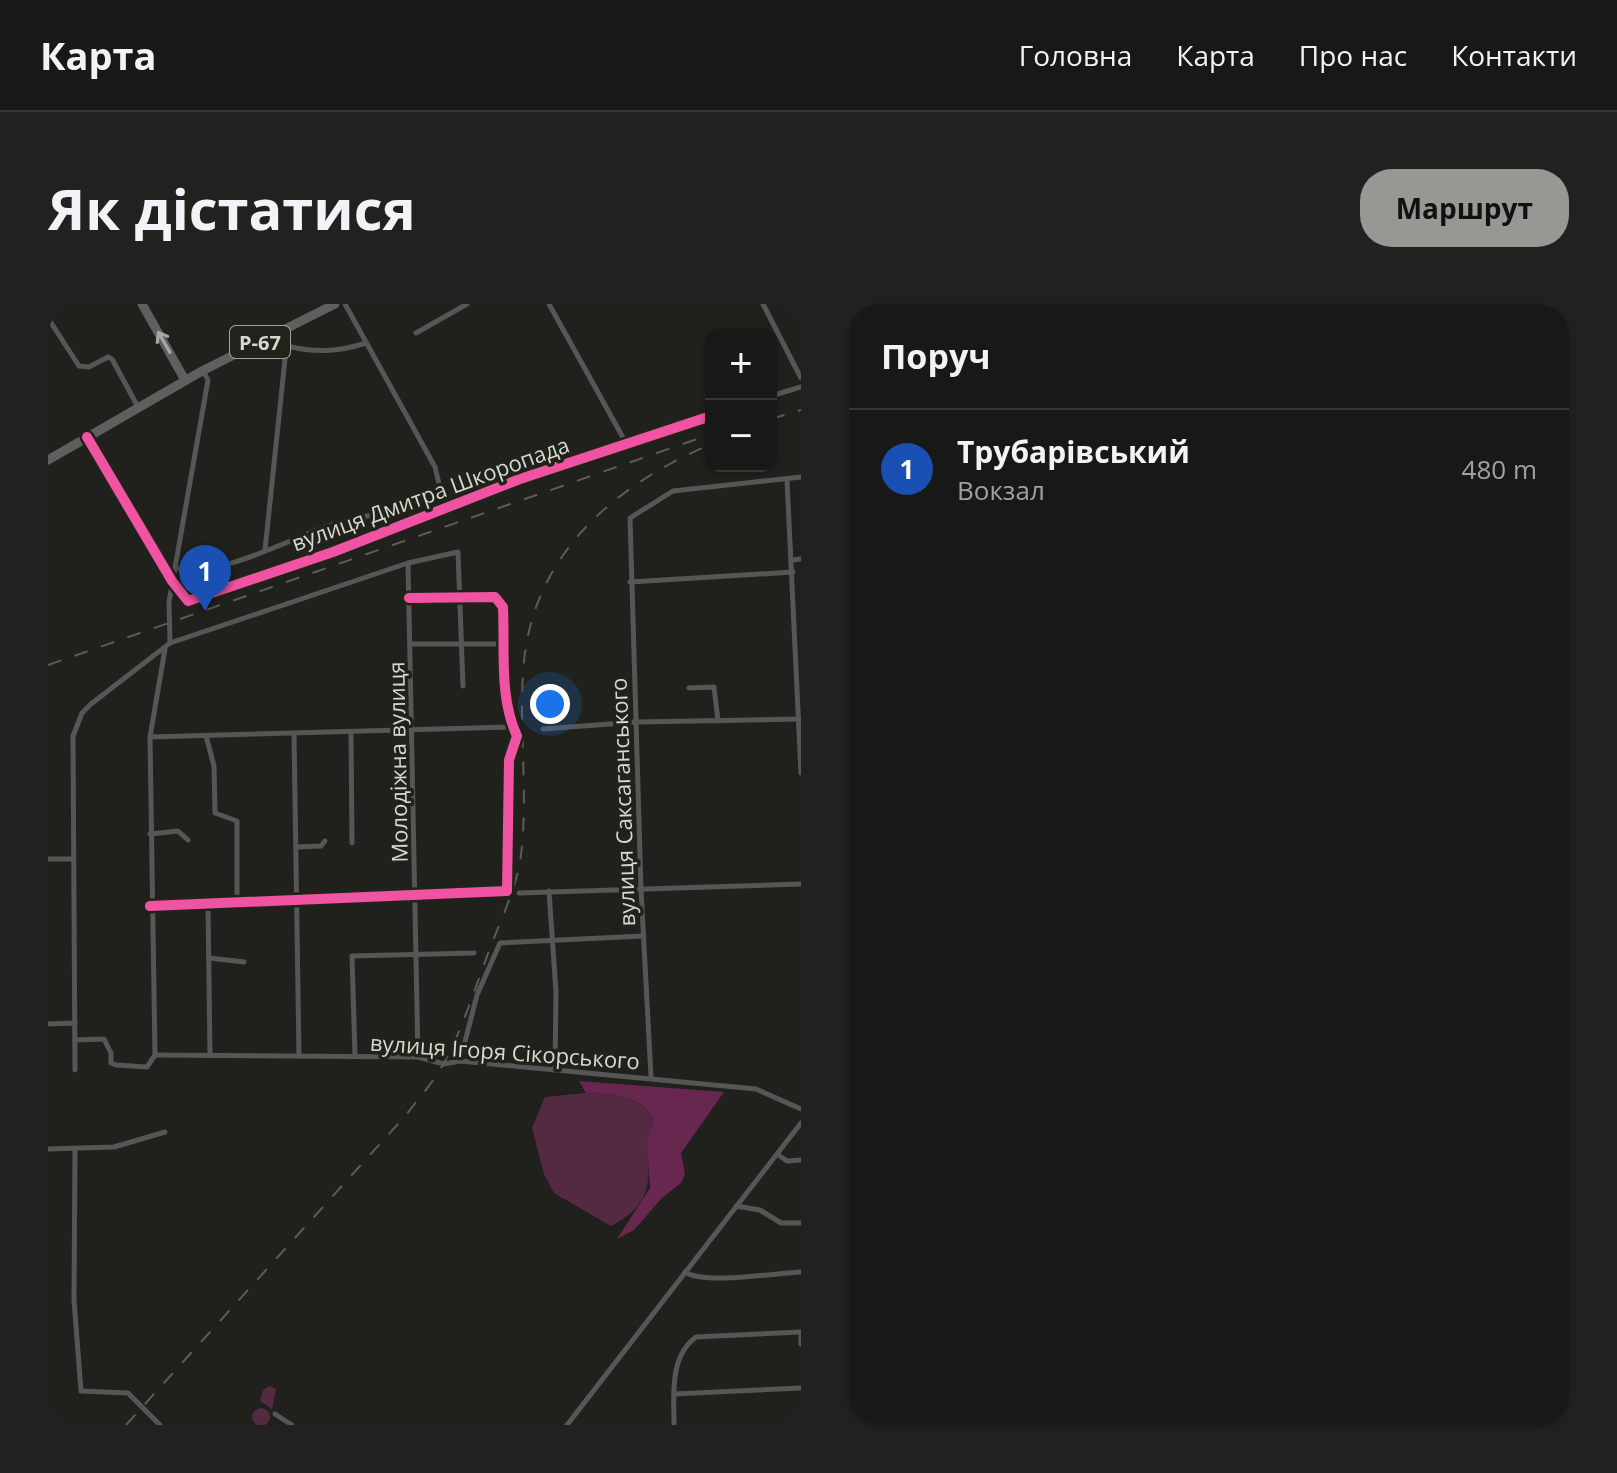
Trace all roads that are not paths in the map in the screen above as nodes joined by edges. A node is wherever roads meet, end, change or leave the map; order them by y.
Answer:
1 (142, 304) edge
2 (335, 304) edge
3 (345, 304) edge
4 (467, 304) edge
5 (549, 304) edge
6 (763, 304) edge
7 (50, 321) dead end
8 (283, 330) junction
9 (416, 333) dead end
10 (366, 343) junction
11 (287, 346) junction
12 (202, 371) junction
13 (801, 378) edge
14 (185, 380) junction
15 (801, 387) edge
16 (777, 394) edge
17 (138, 408) junction
18 (705, 418) edge
19 (87, 437) junction
20 (626, 443) junction
21 (48, 460) edge
22 (801, 477) edge
23 (787, 480) junction
24 (265, 550) junction
25 (801, 559) edge
26 (792, 560) junction
27 (408, 563) junction
28 (175, 568) junction
29 (793, 572) junction
30 (172, 581) junction
31 (630, 582) junction
32 (409, 598) junction
33 (461, 598) junction
34 (798, 611) edge
35 (170, 643) junction
36 (462, 643) junction
37 (411, 644) junction
38 (504, 644) junction
39 (165, 649) junction
40 (799, 665) edge
41 (463, 686) dead end
42 (689, 688) dead end
43 (800, 719) edge
44 (718, 721) junction
45 (636, 722) junction
46 (510, 727) junction
47 (543, 729) dead end
48 (413, 731) junction
49 (351, 733) junction
50 (294, 734) junction
51 (206, 736) junction
52 (150, 737) junction
53 (801, 773) edge
54 (150, 834) junction
55 (188, 840) dead end
56 (352, 843) dead end
57 (324, 845) dead end
58 (298, 847) junction
59 (48, 859) edge
60 (72, 859) junction
61 (801, 884) edge
62 (641, 889) junction
63 (549, 891) junction
64 (519, 893) dead end
65 (416, 897) junction
66 (298, 902) junction
67 (237, 904) junction
68 (208, 905) junction
69 (150, 906) junction
70 (643, 936) junction
71 (554, 941) junction
72 (474, 953) dead end
73 (417, 954) junction
74 (209, 958) junction
75 (244, 962) dead end
76 (75, 1023) junction
77 (48, 1024) edge
78 (75, 1040) junction
79 (155, 1055) junction
80 (210, 1055) junction
81 (299, 1056) junction
82 (355, 1056) junction
83 (418, 1057) junction
84 (460, 1061) junction
85 (75, 1070) dead end
86 (555, 1070) junction
87 (651, 1077) junction
88 (801, 1109) edge
89 (801, 1123) edge
90 (165, 1132) dead end
91 (48, 1149) edge
92 (75, 1150) junction
93 (777, 1154) junction
94 (801, 1160) edge
95 (736, 1206) junction
96 (801, 1223) edge
97 (685, 1272) junction
98 (801, 1272) edge
99 (801, 1332) edge
100 (801, 1344) edge
101 (801, 1388) edge
102 (674, 1394) junction
103 (275, 1414) dead end
104 (160, 1425) edge
105 (292, 1425) edge
106 (567, 1425) edge
107 (674, 1425) edge

14 -> 1 main road
2 - 8 main road, Р-67
3 - 10 street
4 - 9 street
5 - 20 street
6 - 13 street
7 - 17 street
8 - 11 street
8 - 12 main road, Р-67
10 - 11 street
10 - 24 street
11 - 24 street
12 - 14 main road, Р-67
12 - 28 street
14 - 17 main road, Р-67
15 - 16 street
17 - 19 main road, Р-67
18 - 20 street, вулиця Дмитра Шкоропада
19 - 21 main road, Р-67
19 - 30 street
20 - 30 street, вулиця Дмитра Шкоропада
22 - 23 street
23 - 26 street
23 - 31 street, вулиця Саксаганського
24 - 28 street
25 - 26 street
26 - 29 street
27 - 32 street, Молодіжна вулиця
27 - 33 street
27 - 35 street
28 - 30 street
29 - 31 street
29 - 34 street
30 - 35 street
31 - 45 street, вулиця Саксаганського
32 - 33 street
32 - 37 street, Молодіжна вулиця
33 - 36 street
33 - 38 street
34 - 40 street
35 - 39 street
36 - 37 street
36 - 38 street
36 - 41 street
37 - 48 street, Молодіжна вулиця
38 - 46 street
39 - 52 street
39 - 60 street
40 - 43 street
42 - 44 street
43 - 44 street
43 - 53 street
44 - 45 street
45 - 47 street
45 - 62 street, вулиця Саксаганського
46 - 48 street
46 - 65 street
48 - 49 street
48 - 65 street, Молодіжна вулиця
49 - 50 street
49 - 56 street
50 - 51 street
50 - 58 street
51 - 52 street
51 - 67 street
52 - 54 street
54 - 55 street
54 - 69 street
57 - 58 street
58 - 66 street
59 - 60 street
60 - 76 street
61 - 62 street
62 - 63 street
62 - 70 street, вулиця Саксаганського
63 - 64 street
63 - 71 street
65 - 66 street
65 - 73 street, Молодіжна вулиця
66 - 67 street
66 - 81 street
67 - 68 street
68 - 69 street
68 - 74 street
69 - 79 street
70 - 71 street
70 - 87 street, вулиця Саксаганського
71 - 84 street
71 - 86 street
72 - 73 street
73 - 82 street
73 - 83 street, Молодіжна вулиця
74 - 75 street
74 - 80 street
76 - 77 street
76 - 78 street
78 - 79 street, вулиця Ігоря Сікорського
78 - 85 street
79 - 80 street, вулиця Ігоря Сікорського
80 - 81 street, вулиця Ігоря Сікорського
81 - 82 street, вулиця Ігоря Сікорського
82 - 83 street, вулиця Ігоря Сікорського
83 - 84 street, вулиця Ігоря Сікорського
84 - 86 street, вулиця Ігоря Сікорського
86 - 87 street, вулиця Ігоря Сікорського
87 - 88 street, вулиця Ігоря Сікорського
89 - 93 street
90 - 92 street
91 - 92 street
92 - 104 street
93 - 94 street
93 - 95 street
95 - 96 street
95 - 97 street
97 - 98 street
97 - 106 street
99 - 100 street
99 - 102 street
101 - 102 street
102 - 107 street
103 - 105 street

